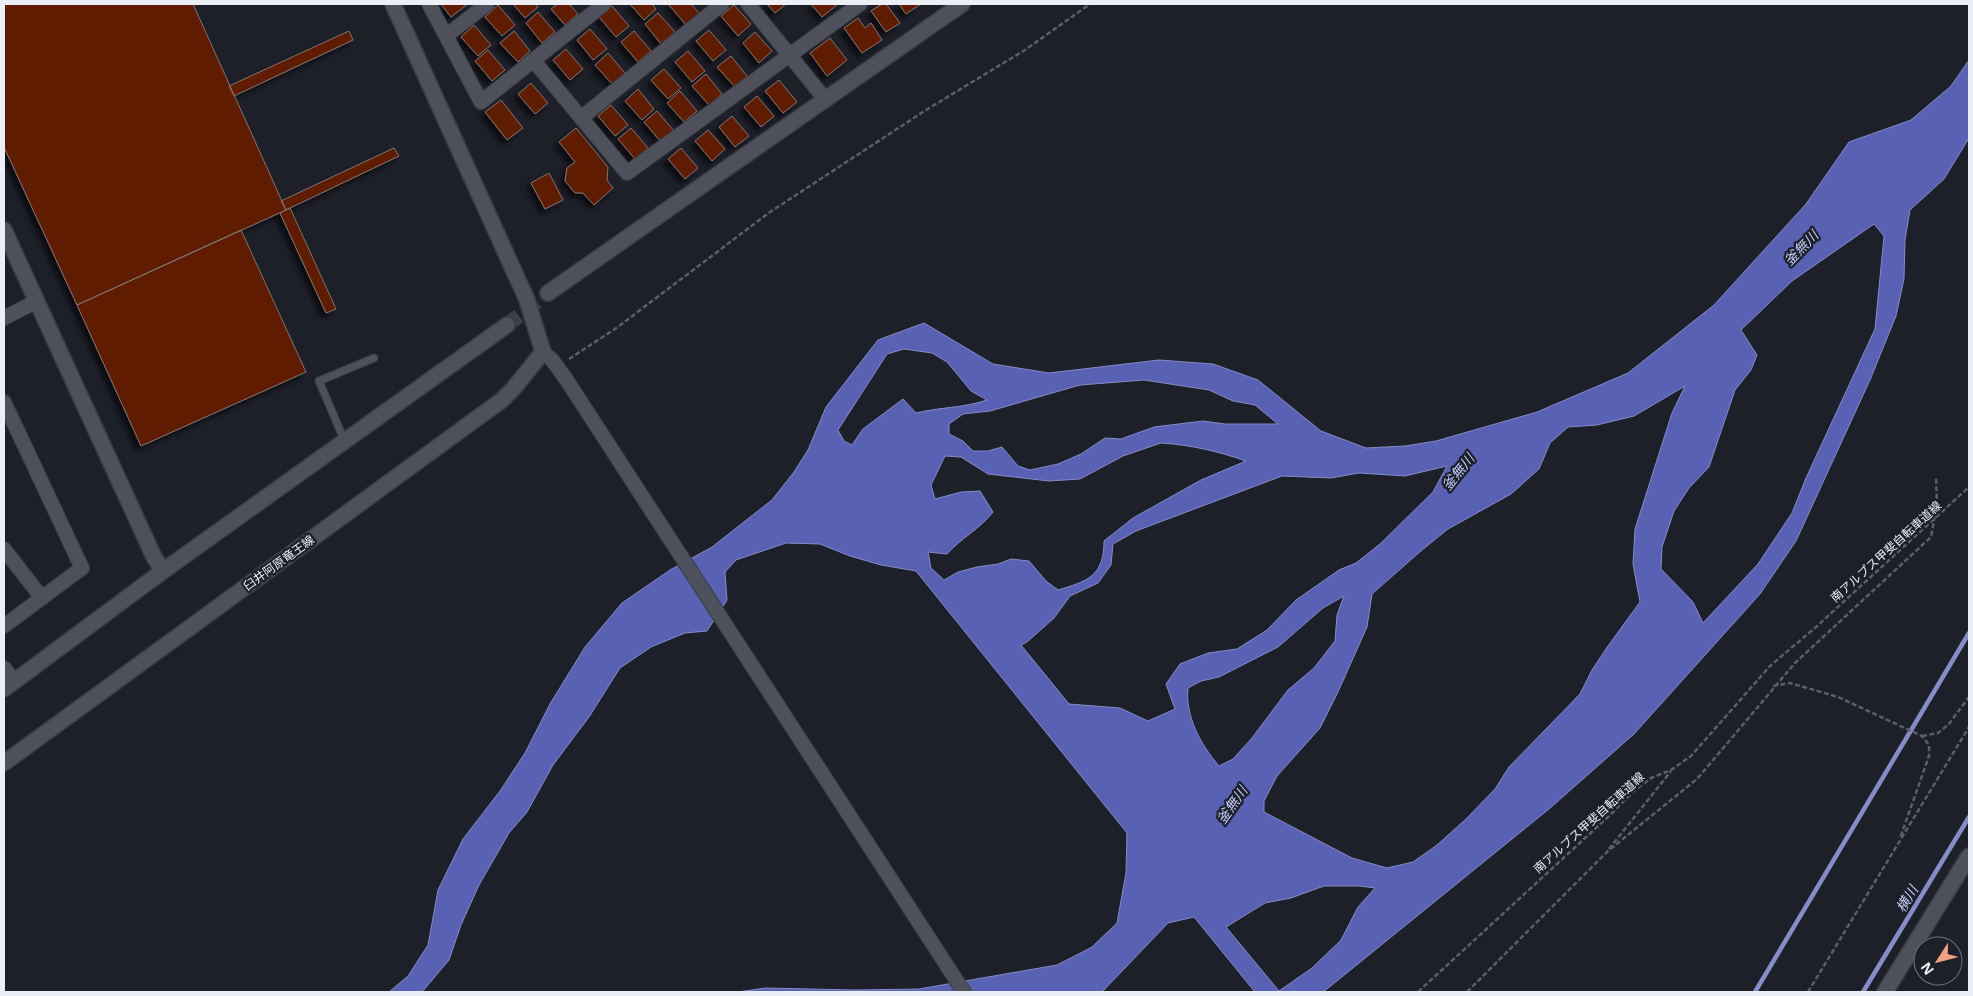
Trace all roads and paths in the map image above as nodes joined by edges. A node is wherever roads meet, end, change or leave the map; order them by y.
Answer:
1 (393, 4) edge
2 (429, 4) edge
3 (487, 4) edge
4 (604, 4) edge
5 (722, 4) edge
6 (748, 4) edge
7 (860, 4) edge
8 (962, 4) edge
9 (1090, 4) edge
10 (446, 36) junction
11 (790, 56) junction
12 (533, 60) junction
13 (825, 99) junction
14 (581, 118) junction
15 (4, 230) edge
16 (548, 292) tunnel mouth
17 (37, 301) junction
18 (4, 318) edge
19 (507, 325) tunnel mouth
20 (543, 352) junction
21 (374, 358) dead end
22 (561, 372) junction
23 (4, 403) edge
24 (345, 443) junction
25 (1936, 477) dead end
26 (1969, 488) edge
27 (1934, 519) junction
28 (4, 550) edge
29 (163, 571) junction
30 (42, 598) junction
31 (4, 626) edge
32 (4, 668) edge
33 (9, 685) edge
34 (1773, 686) junction
35 (1969, 697) edge
36 (1969, 727) edge
37 (1922, 736) junction
38 (4, 763) edge
39 (1671, 770) junction
40 (1898, 844) junction
41 (1603, 856) junction
42 (1969, 856) edge
43 (964, 992) edge
44 (1418, 992) edge
45 (1467, 992) edge
46 (1808, 992) edge
47 (1885, 992) edge

1 - 20 street
2 - 10 street
3 - 10 street
4 - 12 street
5 - 14 street
6 - 11 street
7 - 11 street
8 - 13 street
9 - 22 path
10 - 12 street
11 - 13 street
11 - 14 street
12 - 14 street
13 - 16 street
15 - 17 street
17 - 18 street
17 - 29 street
19 - 24 street
20 - 22 street
20 - 38 street, 臼井阿原竜王線
21 - 24 lane
22 - 43 street
23 - 30 street
24 - 29 street
25 - 27 path
26 - 27 path, 南アルプス甲斐自転車道線
27 - 34 path
27 - 39 path, 南アルプス甲斐自転車道線
28 - 30 street
29 - 33 street
30 - 31 street
32 - 33 street
34 - 37 path
34 - 41 path
35 - 37 path
36 - 40 path
37 - 40 path
39 - 41 path
39 - 44 path, 南アルプス甲斐自転車道線
40 - 46 path
41 - 45 path
42 - 47 street

